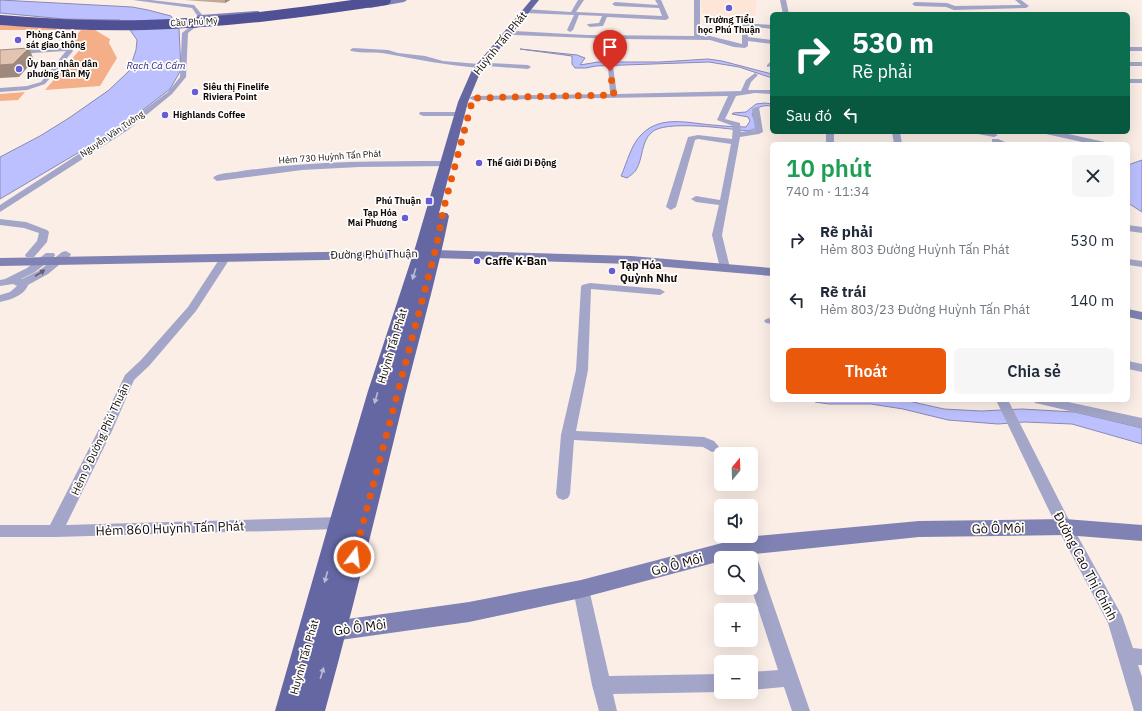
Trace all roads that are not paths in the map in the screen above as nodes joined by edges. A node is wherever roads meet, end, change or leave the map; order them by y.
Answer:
1 (136, 0) edge
2 (355, 0) edge
3 (375, 0) edge
4 (386, 0) edge
5 (404, 0) edge
6 (542, 0) edge
7 (581, 0) edge
8 (658, 0) edge
9 (697, 0) edge
10 (783, 0) edge
11 (925, 0) edge
12 (1018, 0) edge
13 (164, 1) edge
14 (616, 2) edge
15 (931, 5) junction
16 (531, 7) edge
17 (662, 7) junction
18 (954, 8) junction
19 (786, 12) edge
20 (923, 12) dead end
21 (961, 12) edge
22 (574, 14) junction
23 (607, 16) junction
24 (201, 17) junction
25 (0, 19) edge
26 (0, 24) edge
27 (590, 25) dead end
28 (193, 27) junction
29 (770, 27) edge
30 (570, 30) dead end
31 (509, 36) junction
32 (618, 37) junction
33 (697, 38) junction
34 (746, 39) junction
35 (770, 42) edge
36 (1130, 49) edge
37 (1142, 49) edge
38 (354, 50) dead end
39 (431, 52) dead end
40 (0, 53) edge
41 (611, 54) dead end
42 (426, 58) junction
43 (1130, 64) edge
44 (1142, 64) edge
45 (484, 65) junction
46 (528, 67) dead end
47 (610, 67) dead end
48 (755, 75) dead end
49 (1130, 81) edge
50 (1142, 81) edge
51 (0, 90) edge
52 (744, 91) junction
53 (770, 92) edge
54 (733, 94) junction
55 (614, 95) junction
56 (467, 104) junction
57 (756, 109) dead end
58 (423, 114) dead end
59 (737, 134) junction
60 (986, 134) edge
61 (1058, 134) edge
62 (995, 138) edge
63 (1093, 142) edge
64 (451, 163) junction
65 (217, 178) dead end
66 (696, 199) dead end
67 (724, 203) junction
68 (671, 207) dead end
69 (0, 208) edge
70 (0, 222) edge
71 (1130, 228) edge
72 (1142, 230) edge
73 (428, 251) junction
74 (0, 256) edge
75 (49, 257) junction
76 (226, 257) junction
77 (0, 262) edge
78 (1130, 262) edge
79 (724, 264) junction
80 (1142, 264) edge
81 (770, 265) edge
82 (770, 272) edge
83 (4, 282) edge
84 (22, 284) junction
85 (660, 292) dead end
86 (0, 299) edge
87 (1130, 306) edge
88 (1142, 309) edge
89 (1130, 313) edge
90 (1142, 316) edge
91 (1130, 365) edge
92 (1142, 368) edge
93 (1003, 402) edge
94 (1049, 402) edge
95 (1142, 423) edge
96 (568, 435) junction
97 (712, 447) dead end
98 (563, 494) dead end
99 (340, 523) junction
100 (1065, 527) junction
101 (0, 531) edge
102 (55, 532) junction
103 (1142, 533) edge
104 (758, 554) edge
105 (714, 563) edge
106 (758, 585) edge
107 (581, 589) junction
108 (334, 631) junction
109 (312, 632) junction
110 (1134, 656) edge
111 (790, 678) junction
112 (758, 680) edge
113 (714, 683) edge
114 (601, 685) junction
115 (1142, 708) edge
116 (289, 711) edge
117 (311, 711) edge
118 (608, 711) edge
119 (801, 711) edge

1 - 13 street
2 - 24 street
3 - 25 highway, Cầu Phú Mỹ, bridge
4 - 25 highway, Cầu Phú Mỹ, bridge
5 - 28 street
6 - 16 main road, Huỳnh Tấn Phát
7 - 22 street
8 - 17 street
9 - 33 street
10 - 19 street
11 - 15 street
12 - 18 street
13 - 24 street
14 - 17 street
14 - 23 street
15 - 18 street
15 - 20 street
16 - 22 street
16 - 31 main road, Huỳnh Tấn Phát
17 - 23 street
18 - 21 street
22 - 23 street
22 - 30 street
23 - 27 street
24 - 28 street
26 - 28 street, bridge
28 - 69 street, Nguyễn Văn Tưởng
29 - 34 street
31 - 32 street
31 - 45 main road, Huỳnh Tấn Phát
32 - 33 street
32 - 41 street
33 - 34 street
34 - 35 street
36 - 37 street
38 - 42 street
39 - 42 street
40 - 51 street
42 - 45 street
43 - 44 street
45 - 46 street
45 - 56 main road, Huỳnh Tấn Phát
47 - 55 street
48 - 52 street
49 - 50 street
52 - 53 street
52 - 54 street
54 - 55 street
54 - 59 street
55 - 56 street
56 - 58 street
56 - 64 main road, Huỳnh Tấn Phát
57 - 59 street
59 - 67 street
59 - 68 street
60 - 62 street
61 - 63 street
64 - 65 street, Hẻm 730 Huỳnh Tấn Phát
64 - 73 main road, Huỳnh Tấn Phát
66 - 67 street
67 - 79 street
70 - 75 street
71 - 72 street
73 - 75 street, Đường Phú Thuận
73 - 76 street, Đường Phú Thuận
73 - 79 street, Đường Phú Thuận
73 -> 99 main road, Huỳnh Tấn Phát
73 - 108 main road, Huỳnh Tấn Phát
74 - 75 street, Đường Phú Thuận
75 - 76 street, Đường Phú Thuận
75 - 77 street, Đường Phú Thuận
75 - 83 street
84 -> 75 street
76 - 102 street, Hẻm 9 Đường Phú Thuận
78 - 80 street
79 - 81 street, Đường Phú Thuận
79 - 82 street, Đường Phú Thuận
83 - 84 street
84 - 86 street
85 - 96 street
87 - 88 street
89 - 90 street
91 - 92 street
93 - 100 street, Đường Cao Thị Chính
94 - 95 street
96 - 97 street
96 - 98 street
99 - 102 street, Hẻm 860 Huỳnh Tấn Phát
99 -> 109 main road, Huỳnh Tấn Phát
100 - 103 street, Gò Ô Môi
100 - 104 street, Gò Ô Môi
100 - 110 street, Đường Cao Thị Chính
101 - 102 street, Hẻm 860 Huỳnh Tấn Phát
105 - 107 street, Gò Ô Môi
106 - 111 street
107 - 108 street, Gò Ô Môi
107 - 114 street
108 - 109 street, Gò Ô Môi
117 -> 108 main road, Huỳnh Tấn Phát
109 - 116 main road, Huỳnh Tấn Phát
110 - 115 street, Đường Cao Thị Chính
111 - 112 street
111 - 119 street
113 - 114 street
114 - 118 street

